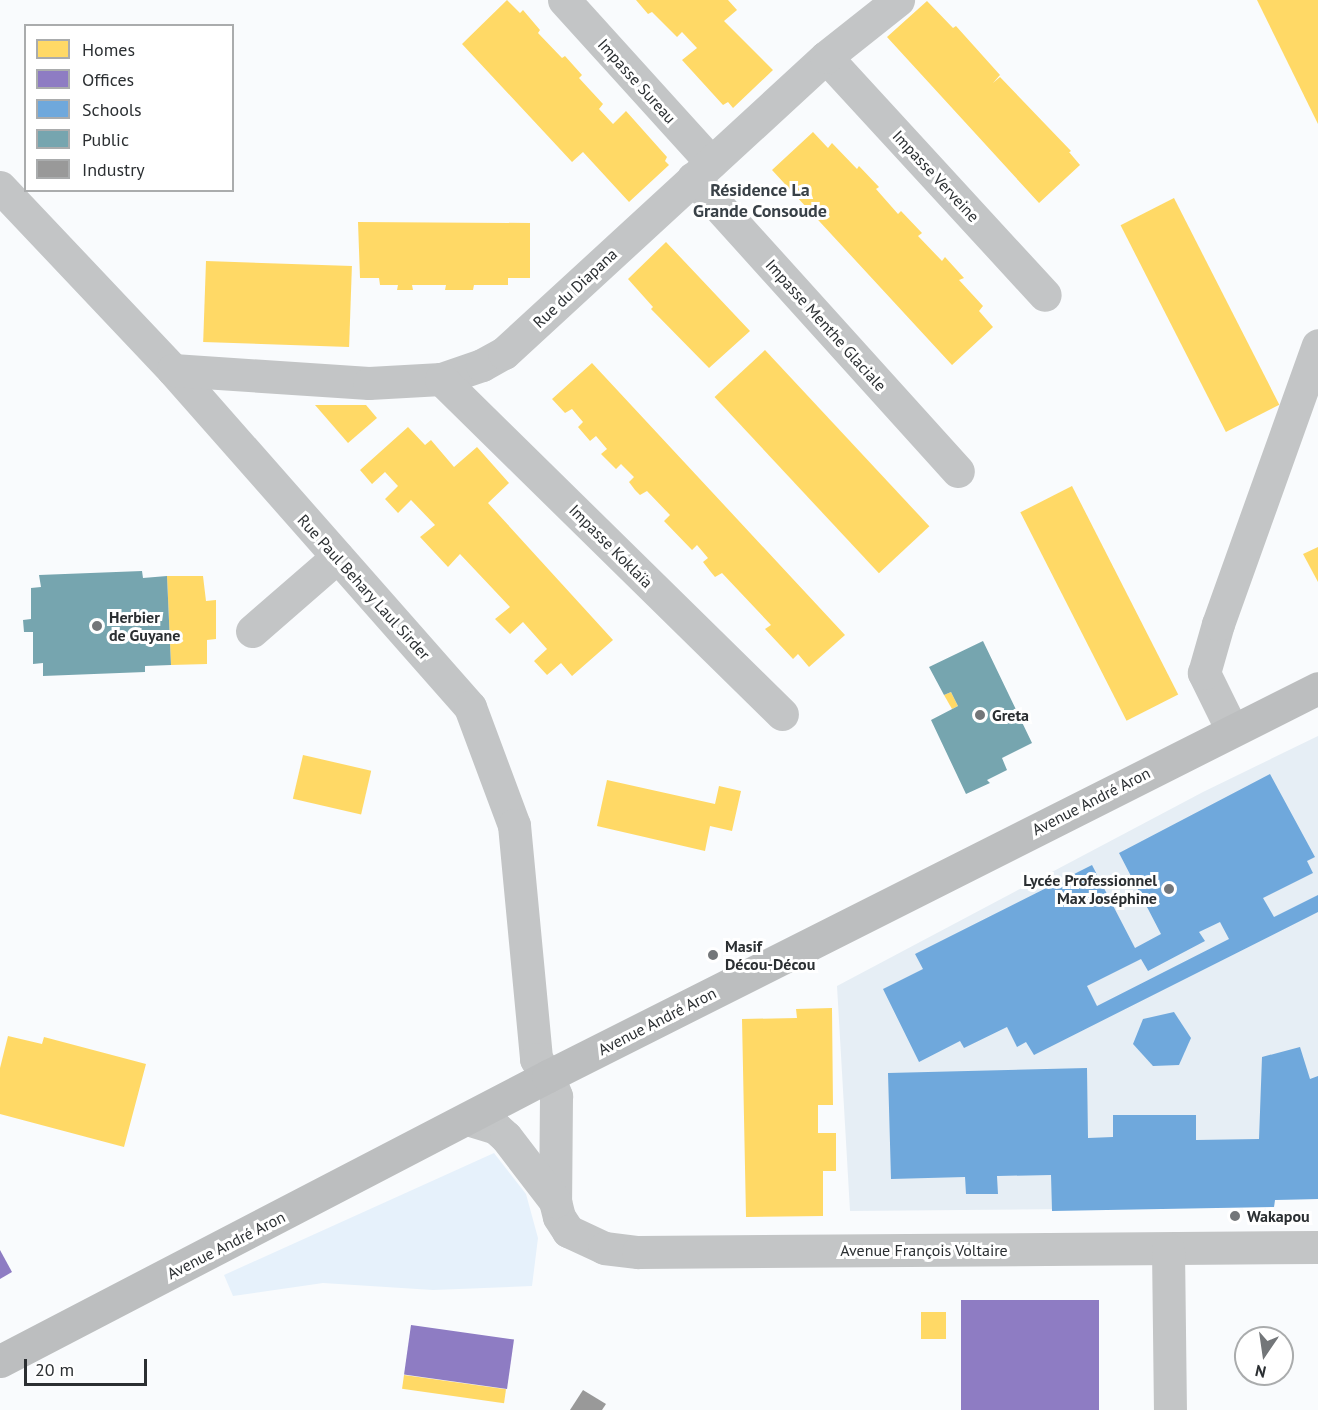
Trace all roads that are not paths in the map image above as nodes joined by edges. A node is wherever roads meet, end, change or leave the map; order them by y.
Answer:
1 (564, 0) edge
2 (898, 0) edge
3 (826, 57) junction
4 (702, 170) junction
5 (0, 187) edge
6 (1045, 295) dead end
7 (1318, 345) edge
8 (173, 370) junction
9 (441, 379) junction
10 (958, 471) dead end
11 (337, 557) junction
12 (252, 631) dead end
13 (1318, 688) edge
14 (782, 714) dead end
15 (1232, 729) junction
16 (548, 1076) junction
17 (467, 1119) junction
18 (555, 1201) junction
19 (1318, 1247) edge
20 (1168, 1249) junction
21 (0, 1361) edge
22 (1170, 1410) edge

1 - 4 street, Impasse Sureau
2 - 3 street, Rue du Diapana
3 - 4 street, Rue du Diapana
3 - 6 street, Impasse Verveine
4 - 9 street, Rue du Diapana
4 - 10 street, Impasse Menthe Glaciale
5 - 8 street, Rue Paul Behary Laul Sirder
7 - 15 street
8 - 9 street, Rue du Diapana
8 - 11 street, Rue Paul Behary Laul Sirder
9 - 14 street, Impasse Koklaïa
11 - 12 street
11 - 16 street, Rue Paul Behary Laul Sirder
13 - 15 main road, Avenue André Aron
15 - 16 main road, Avenue André Aron
16 - 17 main road, Avenue André Aron
16 - 18 street, Avenue François Voltaire
17 - 18 street, Avenue François Voltaire
17 - 21 main road, Avenue André Aron
18 - 20 street, Avenue François Voltaire
19 - 20 street, Avenue François Voltaire
20 - 22 street

